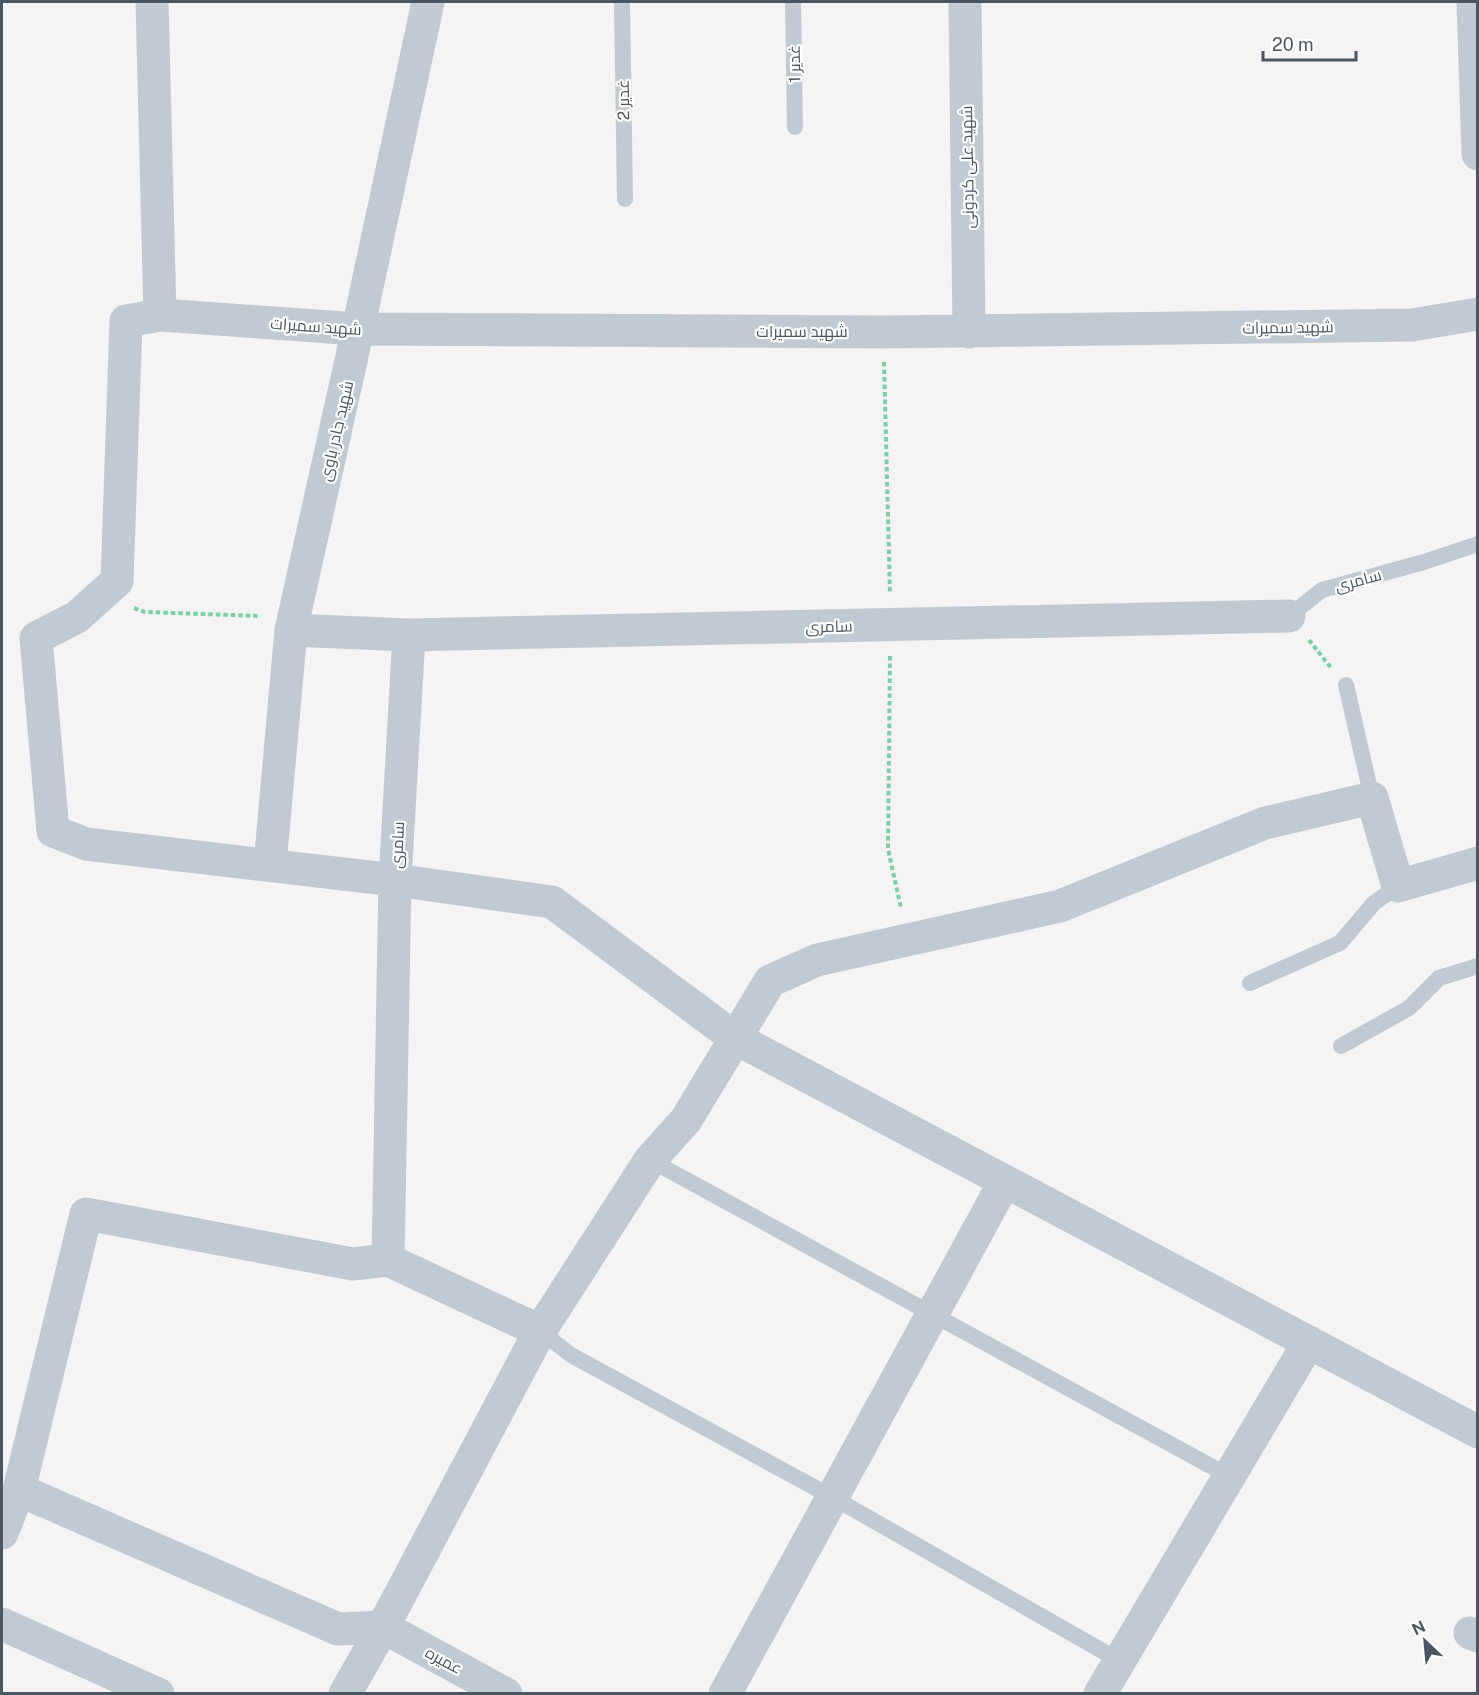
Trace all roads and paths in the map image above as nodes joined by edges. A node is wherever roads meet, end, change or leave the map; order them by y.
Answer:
1 (152, 2) edge
2 (428, 2) edge
3 (622, 2) edge
4 (793, 2) edge
5 (965, 2) edge
6 (1473, 2) edge
7 (795, 127) dead end
8 (1478, 154) edge
9 (625, 199) dead end
10 (1478, 314) edge
11 (160, 315) junction
12 (358, 329) junction
13 (969, 332) junction
14 (1478, 544) edge
15 (99, 597) junction
16 (1289, 616) junction
17 (291, 630) junction
18 (410, 635) junction
19 (1346, 685) joint
20 (1372, 798) junction
21 (1478, 863) edge
22 (270, 865) junction
23 (395, 880) junction
24 (1398, 886) junction
25 (1478, 966) edge
26 (1250, 983) dead end
27 (735, 1038) junction
28 (1341, 1046) dead end
29 (650, 1160) junction
30 (1005, 1181) junction
31 (388, 1260) junction
32 (932, 1314) junction
33 (540, 1331) junction
34 (1309, 1342) junction
35 (1478, 1432) edge
36 (1229, 1476) junction
37 (19, 1490) junction
38 (832, 1497) junction
39 (2, 1533) edge
40 (2, 1624) edge
41 (383, 1627) junction
42 (1120, 1661) junction
43 (158, 1694) edge
44 (345, 1694) edge
45 (506, 1694) edge
46 (725, 1694) edge
47 (1100, 1694) edge

1 - 11 street
2 - 12 street, شهید جادر باوی
3 - 9 lane, غدیر 2
4 - 7 lane, غدیر 1
5 - 13 street, شهید علی کردونی
6 - 8 street
10 - 13 street, شهید سمیرات
11 - 12 street, شهید سمیرات
11 - 15 street, شهید سمیرات
12 - 13 street, شهید سمیرات
12 - 17 street, شهید جادر باوی
14 - 16 lane, سامری
15 - 17 path
15 - 22 street
16 - 18 street, سامری
16 - 19 path
17 - 18 street
17 - 22 street, شهید جادر باوی
18 - 23 street, سامری
19 - 20 lane
20 - 24 street
20 - 27 street
21 - 24 street
22 - 23 street
23 - 27 street
23 - 31 street, سامری
24 - 26 lane
25 - 28 lane
27 - 29 street
27 - 30 street
29 - 32 lane
29 - 33 street
30 - 32 street
30 - 34 street
31 - 33 street
31 - 37 street
32 - 36 lane
32 - 38 street
33 - 38 lane
33 - 41 street
34 - 35 street
34 - 36 street
36 - 42 street
37 - 39 street
37 - 41 street
38 - 42 lane
38 - 46 street
40 - 43 street
41 - 44 street
41 - 45 street, عمیره
42 - 47 street

